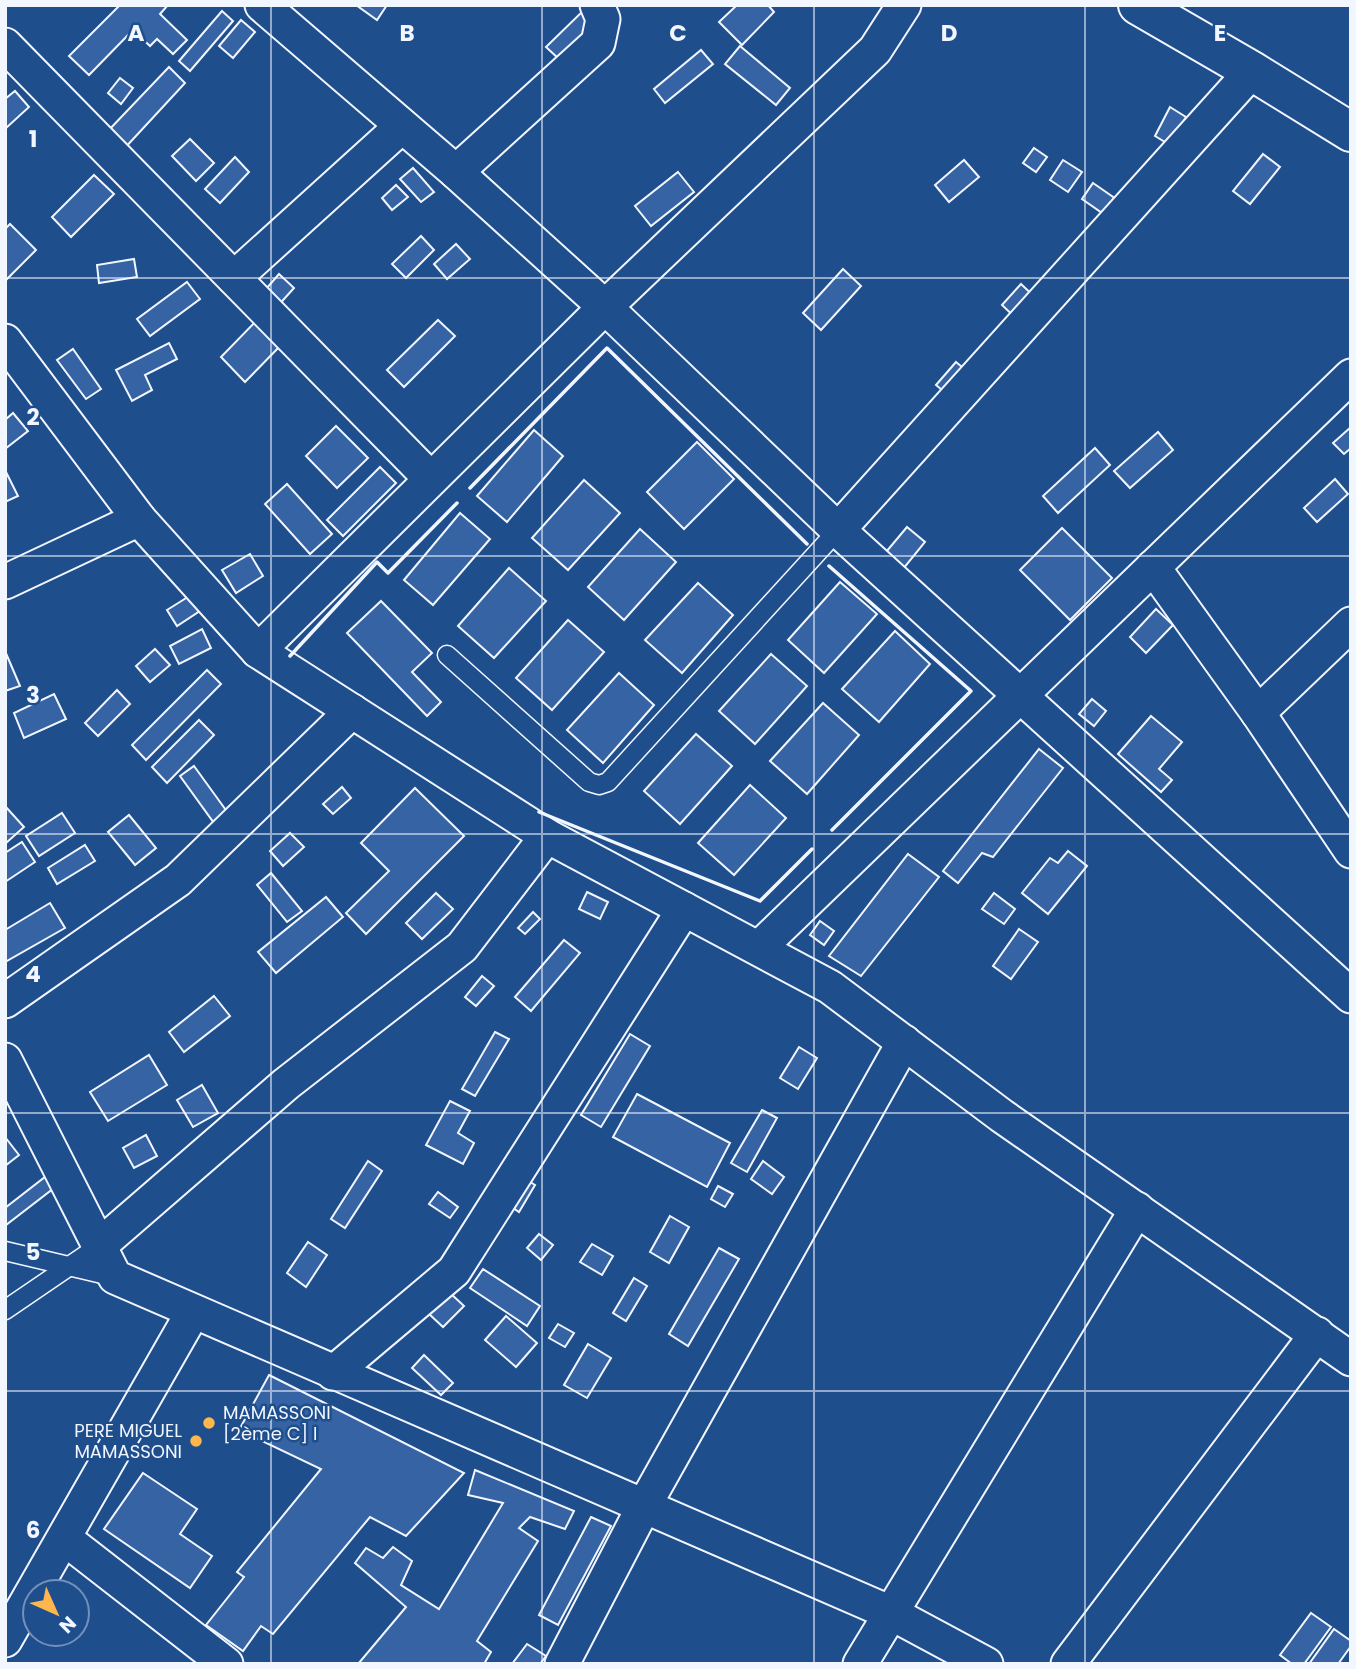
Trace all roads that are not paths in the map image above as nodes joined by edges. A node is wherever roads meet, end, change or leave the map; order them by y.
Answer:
1 (262, 5) edge
2 (597, 5) edge
3 (904, 5) edge
4 (1138, 5) edge
5 (5, 45) edge
6 (1252, 71) junction
7 (402, 126) junction
8 (1351, 132) edge
9 (456, 172) junction
10 (234, 278) junction
11 (604, 307) junction
12 (5, 341) edge
13 (1351, 376) edge
14 (431, 479) junction
15 (139, 519) junction
16 (838, 530) junction
17 (1153, 567) junction
18 (5, 582) edge
19 (1351, 624) edge
20 (258, 651) junction
21 (447, 655) dead end
22 (1020, 696) junction
23 (352, 711) junction
24 (1258, 713) junction
25 (547, 836) junction
26 (1351, 851) edge
27 (684, 909) junction
28 (759, 948) junction
29 (1351, 996) edge
30 (5, 1001) edge
31 (904, 1042) junction
32 (5, 1060) edge
33 (1137, 1209) junction
34 (99, 1246) junction
35 (5, 1251) edge
36 (70, 1266) junction
37 (115, 1277) junction
38 (5, 1310) edge
39 (193, 1312) junction
40 (1317, 1335) junction
41 (1351, 1359) edge
42 (333, 1373) junction
43 (644, 1506) junction
44 (64, 1538) junction
45 (891, 1613) junction
46 (5, 1640) edge
47 (226, 1664) edge
48 (562, 1664) edge
49 (860, 1664) edge
50 (986, 1664) edge
51 (1068, 1664) edge

1 - 7 street
2 - 9 street
3 - 11 street
4 - 6 street
5 - 10 street
6 - 8 street
6 - 16 street
7 - 9 street
7 - 10 street
9 - 11 street
10 - 14 street
11 - 14 street
11 - 16 street
12 - 15 street
13 - 17 street
14 - 20 street
15 - 18 street
15 - 20 street
16 - 21 lane
16 - 22 street
17 - 22 street
17 - 24 street
19 - 24 street
20 - 23 street
22 - 28 street
22 - 29 street
23 - 25 street
23 - 30 street
24 - 26 street
25 - 27 street
25 - 34 street
27 - 28 street
27 - 42 street
28 - 31 street
31 - 33 street
31 - 43 street
32 - 34 street
33 - 40 street
33 - 45 street
34 - 36 lane
34 - 37 street
35 - 36 lane
36 - 37 lane
36 - 38 lane
37 - 39 street
39 - 42 street
39 - 44 street
40 - 41 street
40 - 51 street
42 - 43 street
43 - 45 street
43 - 48 street
44 - 46 street
44 - 47 street
45 - 49 street
45 - 50 street

